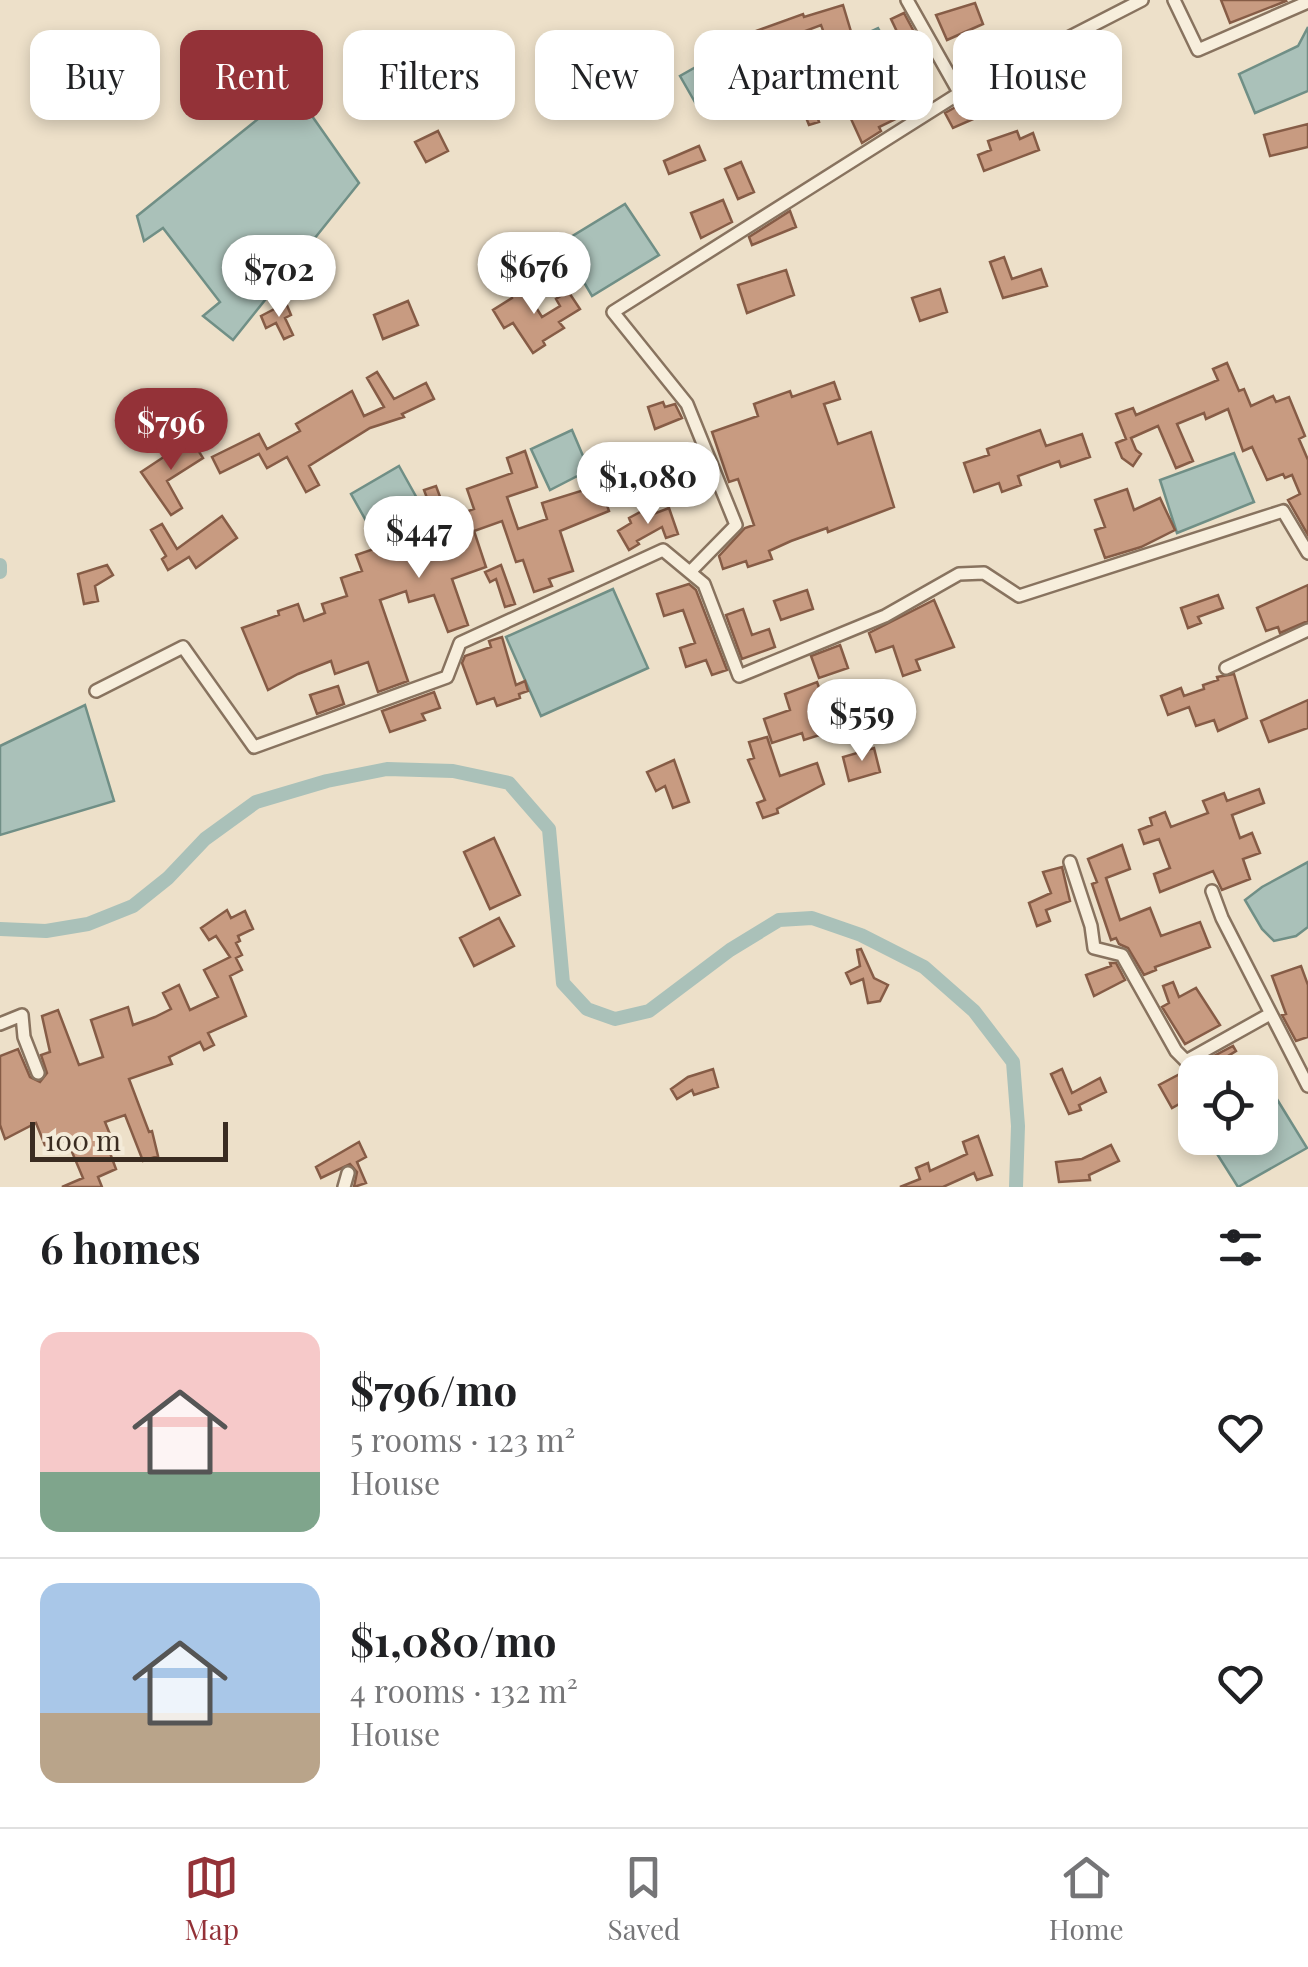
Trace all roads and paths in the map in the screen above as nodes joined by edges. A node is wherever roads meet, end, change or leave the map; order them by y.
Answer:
1 (908, 0) edge
2 (1142, 0) edge
3 (1174, 0) edge
4 (1308, 2) edge
5 (1084, 30) edge
6 (953, 81) edge
7 (953, 98) edge
8 (1308, 554) edge
9 (690, 572) junction
10 (1308, 630) edge
11 (1226, 668) dead end
12 (96, 691) dead end
13 (1070, 862) dead end
14 (1212, 891) dead end
15 (1270, 1014) junction
16 (0, 1024) edge
17 (38, 1073) dead end
18 (1308, 1086) edge
19 (348, 1172) dead end
20 (344, 1187) edge

1 - 6 street
2 - 5 street
3 - 4 street
7 - 9 street
8 - 9 street
9 - 12 street
10 - 11 street
13 - 15 street
14 - 15 street
15 - 18 street
16 - 17 street
19 - 20 street

